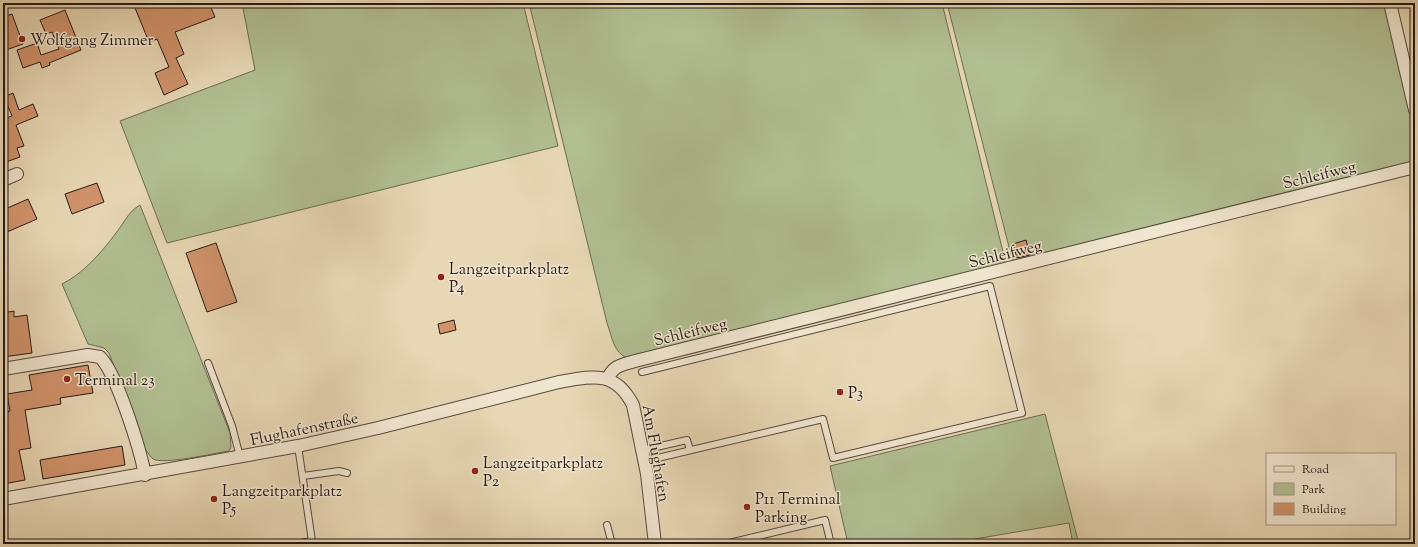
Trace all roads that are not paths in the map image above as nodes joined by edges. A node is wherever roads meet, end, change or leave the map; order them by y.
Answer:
1 (1390, 3) edge
2 (1415, 110) edge
3 (1415, 167) edge
4 (17, 174) dead end
5 (3, 180) edge
6 (208, 363) dead end
7 (3, 369) edge
8 (642, 372) dead end
9 (608, 378) junction
10 (298, 446) junction
11 (690, 450) junction
12 (644, 455) junction
13 (240, 457) junction
14 (347, 473) dead end
15 (145, 475) junction
16 (303, 476) junction
17 (3, 499) edge
18 (606, 525) dead end
19 (294, 544) edge
20 (612, 544) edge
21 (655, 544) edge
22 (725, 544) edge
23 (831, 544) edge

1 - 2 street
3 - 9 street, Schleifweg
4 - 5 street
6 - 13 lane
7 - 15 street
8 - 11 lane
9 - 10 street, Flughafenstraße
9 - 12 street, Am Flughafen
10 - 13 street, Flughafenstraße
10 - 16 lane
11 - 12 lane
11 - 12 lane
12 - 21 street, Am Flughafen
13 - 15 street, Flughafenstraße
14 - 16 lane
15 - 17 street, Flughafenstraße
16 - 19 lane
18 - 20 lane
22 - 23 lane

